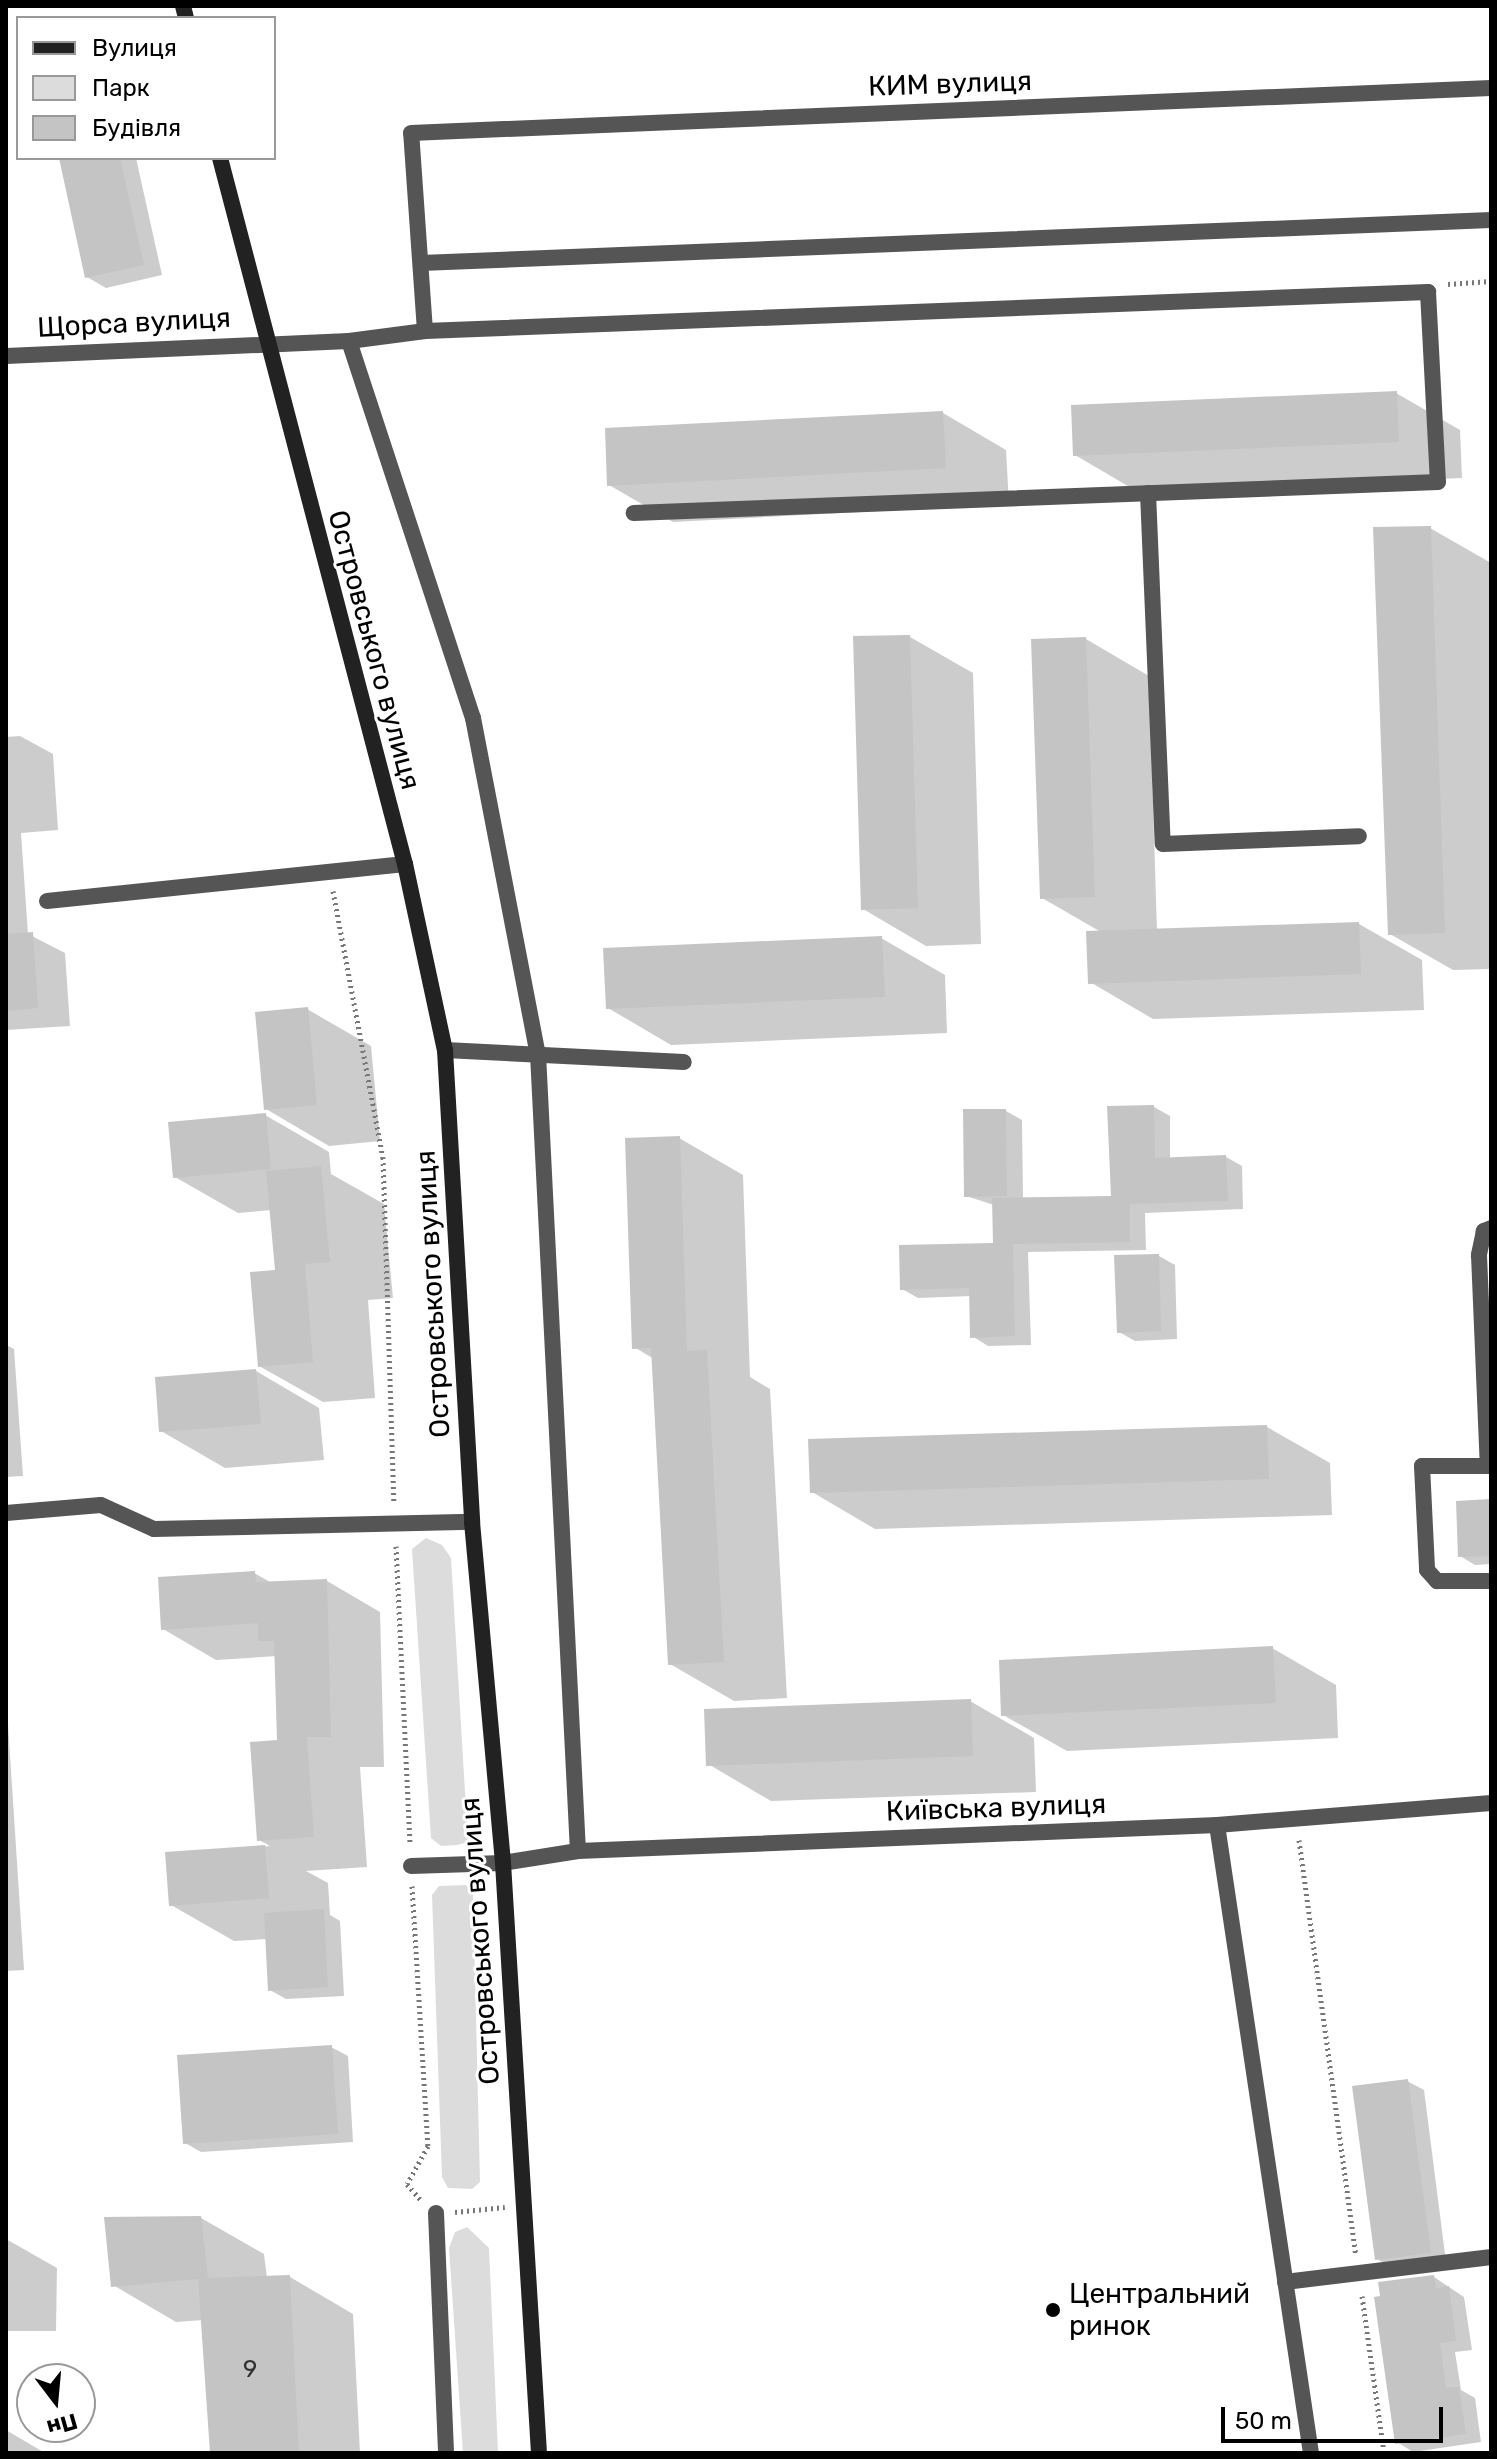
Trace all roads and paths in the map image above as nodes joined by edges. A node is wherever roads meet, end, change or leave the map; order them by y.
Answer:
1 (1491, 88) edge
2 (220, 160) edge
3 (1491, 220) edge
4 (421, 263) junction
5 (1491, 281) edge
6 (1428, 292) junction
7 (425, 331) junction
8 (349, 341) junction
9 (265, 342) junction
10 (6, 356) edge
11 (1148, 493) junction
12 (634, 513) dead end
13 (1359, 836) dead end
14 (405, 864) junction
15 (330, 873) junction
16 (47, 901) dead end
17 (445, 1050) junction
18 (538, 1054) junction
19 (684, 1062) dead end
20 (1491, 1228) edge
21 (6, 1513) edge
22 (395, 1522) junction
23 (472, 1522) junction
24 (1491, 1581) edge
25 (1491, 1803) edge
26 (1296, 1818) junction
27 (1217, 1825) junction
28 (578, 1851) junction
29 (503, 1863) junction
30 (411, 1866) junction
31 (522, 2206) junction
32 (436, 2213) junction
33 (1491, 2257) edge
34 (1359, 2274) junction
35 (1285, 2282) junction
36 (446, 2453) edge
37 (539, 2453) edge
38 (1311, 2453) edge
39 (1384, 2453) edge

1 - 4 street, КИМ вулиця
2 - 9 main road, Островського вулиця
3 - 4 street
4 - 7 street
5 - 6 path
6 - 7 street, Щорса вулиця
6 - 11 street
7 - 8 street, Щорса вулиця
8 - 9 street, Щорса вулиця
8 - 18 street
9 - 10 street, Щорса вулиця
9 - 14 main road, Островського вулиця
11 - 12 street
11 - 13 street
14 - 15 street
14 - 17 main road, Островського вулиця
15 - 16 street
15 - 22 path
17 - 18 street
17 - 23 main road, Островського вулиця
18 - 19 street
18 - 28 street
20 - 24 street
21 - 22 street
22 - 23 street
22 - 30 path
23 - 29 main road, Островського вулиця
25 - 26 street, Київська вулиця
26 - 27 street, Київська вулиця
26 - 34 path
27 - 28 street, Київська вулиця
27 - 35 street
28 - 29 street, Київська вулиця
29 - 30 street, Київська вулиця
29 - 31 main road, Островського вулиця
30 - 32 path
31 - 32 path
31 - 37 main road, Островського вулиця
32 - 36 street
33 - 34 street
34 - 35 street
34 - 39 path
35 - 38 street

